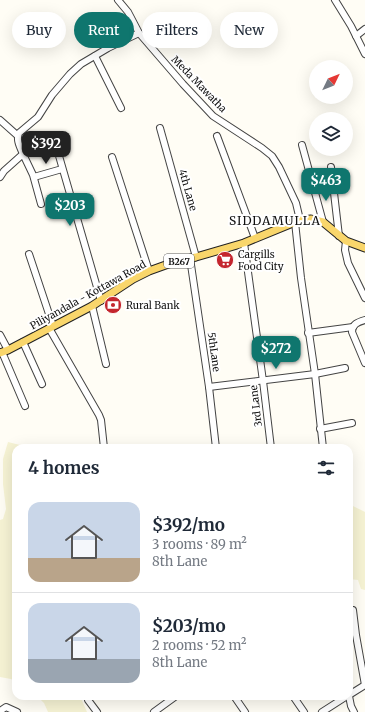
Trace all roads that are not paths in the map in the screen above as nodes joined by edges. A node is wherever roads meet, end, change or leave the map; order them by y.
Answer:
1 (118, 0) edge
2 (336, 0) edge
3 (365, 29) edge
4 (139, 33) junction
5 (356, 36) junction
6 (365, 54) edge
7 (95, 56) junction
8 (121, 108) dead end
9 (0, 120) edge
10 (160, 128) dead end
11 (18, 136) junction
12 (217, 136) dead end
13 (302, 146) dead end
14 (56, 149) dead end
15 (23, 154) junction
16 (112, 157) dead end
17 (331, 167) dead end
18 (62, 169) junction
19 (0, 177) edge
20 (34, 178) junction
21 (41, 204) dead end
22 (298, 221) junction
23 (323, 222) junction
24 (338, 236) junction
25 (256, 238) junction
26 (346, 241) junction
27 (244, 243) junction
28 (365, 248) edge
29 (30, 254) dead end
30 (193, 258) junction
31 (149, 271) junction
32 (365, 298) edge
33 (101, 301) junction
34 (92, 306) junction
35 (365, 320) edge
36 (51, 327) junction
37 (353, 327) junction
38 (308, 333) junction
39 (0, 335) edge
40 (23, 342) junction
41 (3, 352) edge
42 (106, 364) dead end
43 (365, 364) edge
44 (345, 368) dead end
45 (315, 374) junction
46 (263, 381) junction
47 (42, 384) dead end
48 (209, 387) junction
49 (25, 406) dead end
50 (352, 423) dead end
51 (320, 429) junction
52 (104, 444) edge
53 (216, 444) edge
54 (271, 444) edge
55 (322, 444) edge
56 (353, 610) dead end
57 (365, 685) edge
58 (353, 693) edge
59 (88, 700) edge
60 (170, 700) edge
61 (237, 700) edge
62 (296, 700) edge
63 (341, 700) edge
64 (349, 700) edge
65 (337, 702) joint
66 (244, 710) edge
67 (0, 711) edge
68 (17, 712) edge
69 (97, 712) edge
70 (154, 712) edge
71 (236, 712) edge
72 (304, 712) edge
73 (322, 712) edge
74 (354, 712) edge

1 - 4 street, Meda Mawatha
2 - 5 street
3 - 5 street
4 - 7 street
4 - 22 street, Meda Mawatha
5 - 6 street
7 - 8 street
7 - 11 street
9 - 11 street
10 - 30 street, 4th Lane
11 - 15 street
12 - 25 street
13 - 23 street
14 - 18 street
15 - 19 street
15 - 20 street
16 - 31 street
17 - 24 street
18 - 20 street
18 - 33 street
20 - 21 street
22 - 23 main road, Piliyandala - Kottawa Road / B267
22 - 25 main road, Piliyandala - Kottawa Road / B267
22 - 38 street, Meda Mawatha
23 - 24 main road
24 - 26 main road
25 - 27 main road, Piliyandala - Kottawa Road / B267
26 - 28 main road
26 - 32 street
27 - 30 main road, Piliyandala - Kottawa Road / B267
27 - 46 street, 3rd Lane
29 - 36 street
30 - 31 main road, Piliyandala - Kottawa Road / B267
30 - 48 street, 5thLane
31 - 33 main road, Piliyandala - Kottawa Road / B267
33 - 34 main road, Piliyandala - Kottawa Road / B267
34 - 36 main road, Piliyandala - Kottawa Road / B267
34 - 42 street
35 - 37 street
36 - 40 main road, Piliyandala - Kottawa Road / B267
36 - 52 street
37 - 38 street
37 - 43 street
38 - 45 street, Meda Mawatha
39 - 41 street
40 - 41 main road, Piliyandala - Kottawa Road / B267
40 - 47 street
41 - 49 street
44 - 45 street
45 - 46 street
45 - 51 street, Meda Mawatha
46 - 48 street
46 - 54 street, 3rd Lane
48 - 53 street, 5thLane
50 - 51 street
51 - 55 street, Meda Mawatha
56 - 57 street
57 - 58 street
59 - 69 street
60 - 70 street
61 - 66 street
62 - 72 street
63 - 65 street
64 - 74 street
65 - 73 street
66 - 71 street
67 - 68 street

